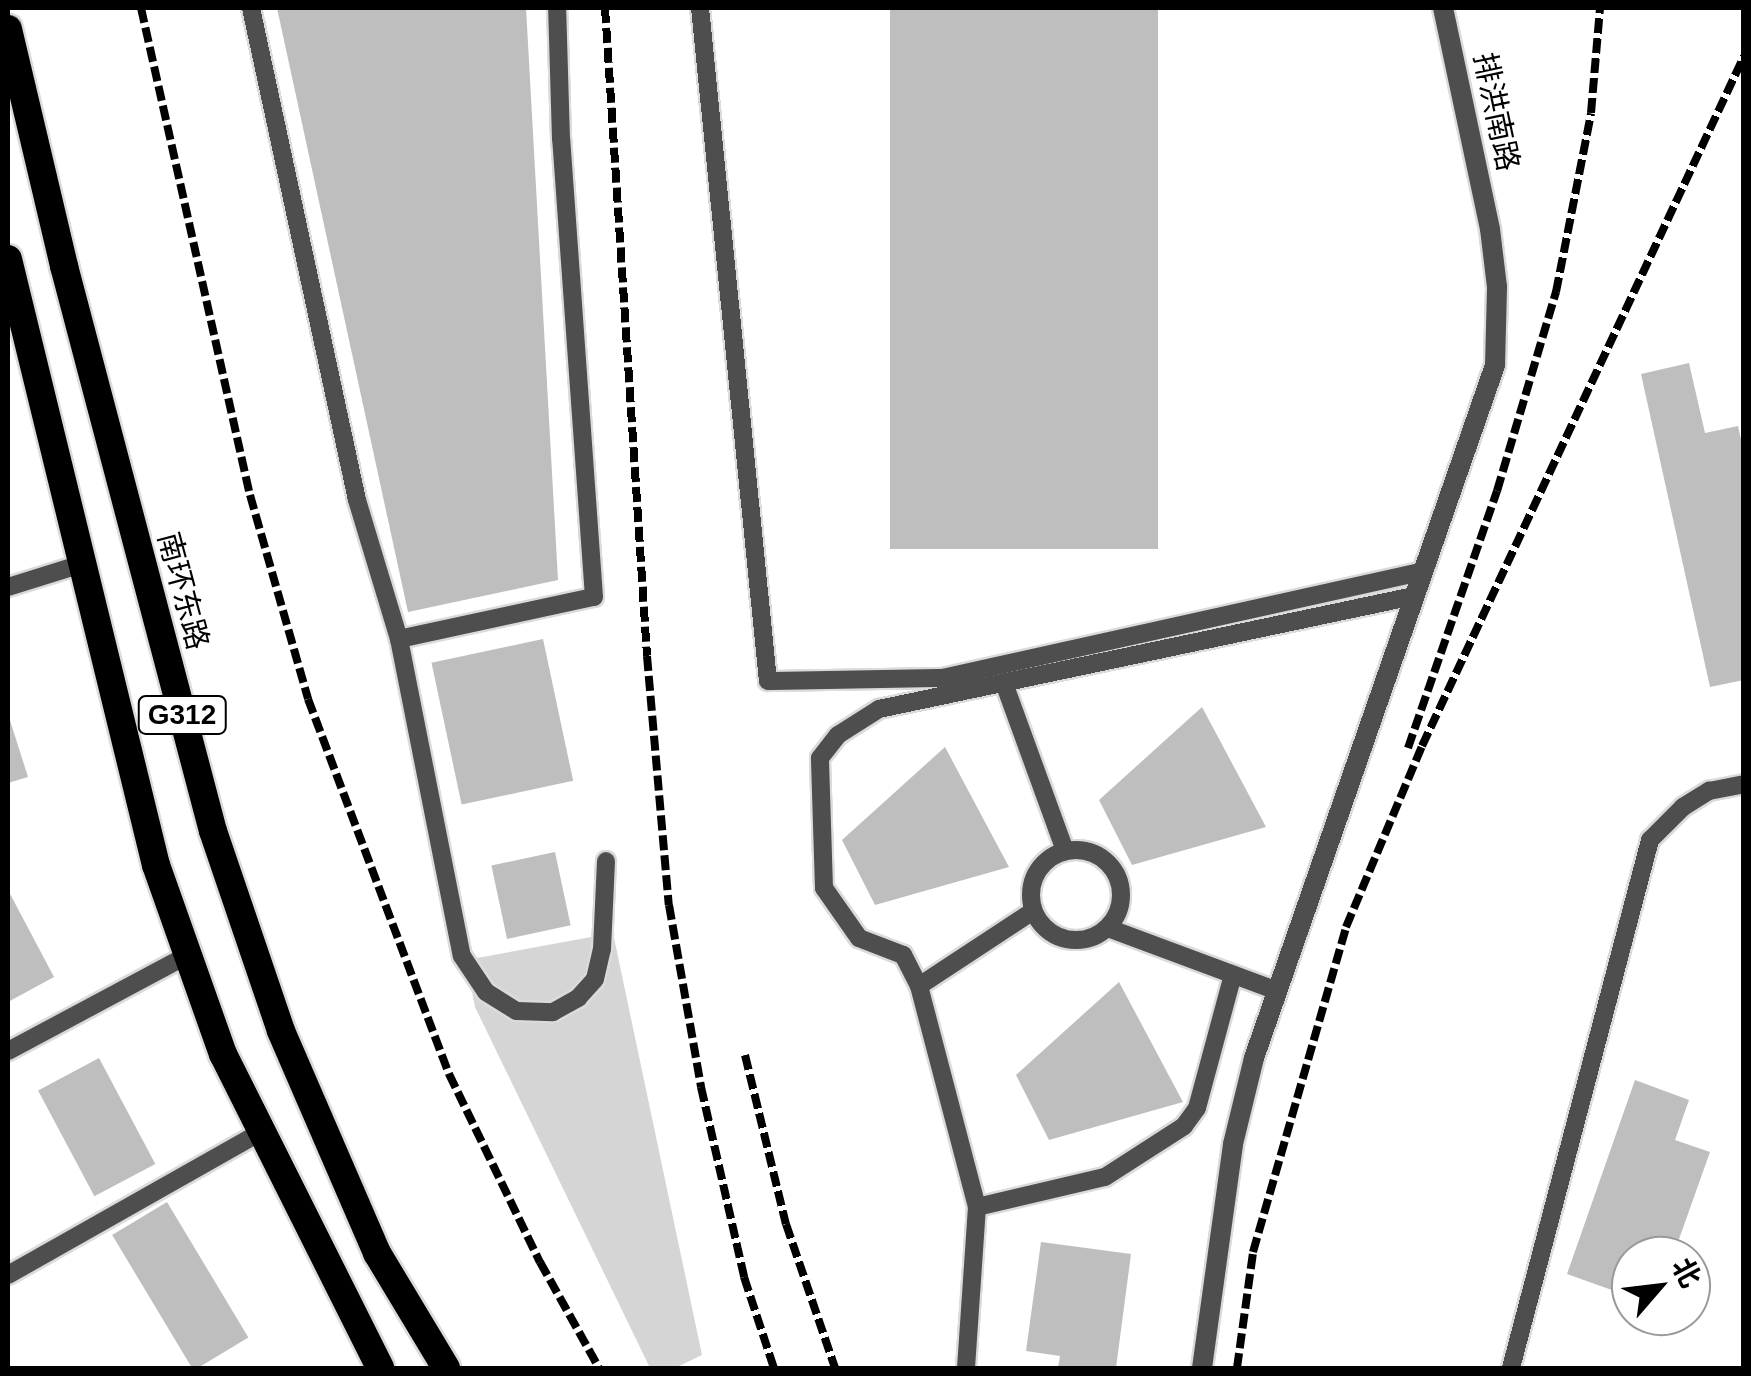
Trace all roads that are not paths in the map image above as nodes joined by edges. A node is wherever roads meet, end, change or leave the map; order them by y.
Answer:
1 (251, 8) edge
2 (557, 8) edge
3 (700, 8) edge
4 (1444, 8) edge
5 (8, 29) edge
6 (8, 259) edge
7 (82, 564) junction
8 (1423, 570) junction
9 (8, 587) edge
10 (1414, 596) junction
11 (399, 639) junction
12 (1004, 684) junction
13 (1744, 784) edge
14 (1064, 851) junction
15 (606, 861) dead end
16 (1033, 911) junction
17 (1108, 928) junction
18 (188, 956) junction
19 (1234, 975) junction
20 (919, 986) junction
21 (1277, 991) junction
22 (8, 1051) edge
23 (259, 1132) junction
24 (977, 1207) junction
25 (8, 1275) edge
26 (380, 1368) edge
27 (446, 1368) edge
28 (966, 1368) edge
29 (1202, 1368) edge
30 (1511, 1368) edge

1 - 11 lane
2 - 11 lane
3 - 8 lane
4 - 8 street, 排洪南路
5 - 27 highway, 南环东路 / G312
6 - 7 highway, G312
7 - 9 lane
7 - 18 highway, G312
8 - 10 street, 排洪南路
10 - 12 lane
10 - 21 street, 排洪南路
11 - 15 lane
12 - 14 lane
12 - 20 lane
13 - 30 lane
14 - 16 lane
14 - 17 lane
16 - 17 lane
16 - 20 lane
17 - 19 lane
18 - 22 lane
18 - 23 highway, G312
19 - 21 lane
19 - 24 lane
20 - 24 lane
21 - 29 street, 排洪南路
23 - 25 lane
23 - 26 highway, G312
24 - 28 lane

